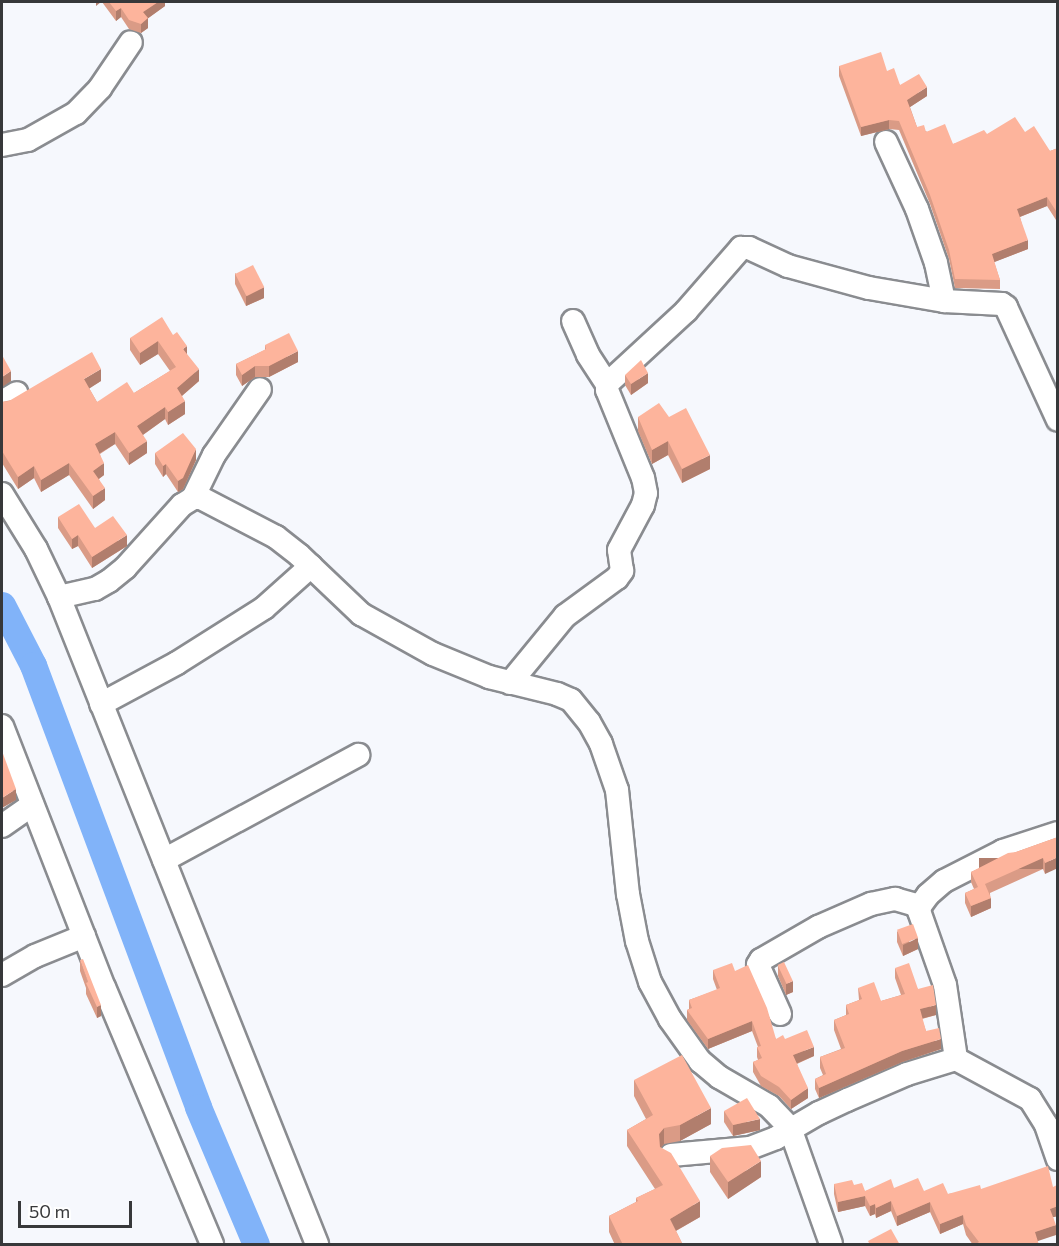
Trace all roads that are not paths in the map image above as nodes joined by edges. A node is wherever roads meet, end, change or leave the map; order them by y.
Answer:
1 (131, 42) dead end
2 (886, 142) dead end
3 (2, 145) edge
4 (944, 301) junction
5 (573, 321) dead end
6 (607, 384) junction
7 (260, 389) dead end
8 (1058, 420) edge
9 (2, 494) edge
10 (193, 498) junction
11 (311, 566) junction
12 (59, 597) junction
13 (510, 682) junction
14 (101, 704) junction
15 (2, 726) edge
16 (358, 755) dead end
17 (32, 805) junction
18 (2, 826) edge
19 (1058, 833) edge
20 (164, 860) junction
21 (920, 906) junction
22 (84, 936) junction
23 (2, 975) edge
24 (780, 1014) dead end
25 (956, 1059) junction
26 (783, 1132) junction
27 (671, 1155) edge
28 (1058, 1159) edge
29 (212, 1245) edge
30 (317, 1245) edge
31 (831, 1245) edge

1 - 3 street
2 - 4 street
4 - 6 street
4 - 8 street
5 - 6 street
6 - 13 street
7 - 10 street
9 - 12 street
10 - 11 street
10 - 12 street
11 - 13 street
11 - 14 street
12 - 14 street
13 - 26 street
14 - 20 street
15 - 17 street
16 - 20 street
17 - 18 street
17 - 22 street
19 - 21 street
20 - 30 street
21 - 24 street
21 - 25 street
22 - 23 street
22 - 29 street
25 - 26 street
25 - 28 street
26 - 27 street
26 - 31 street

